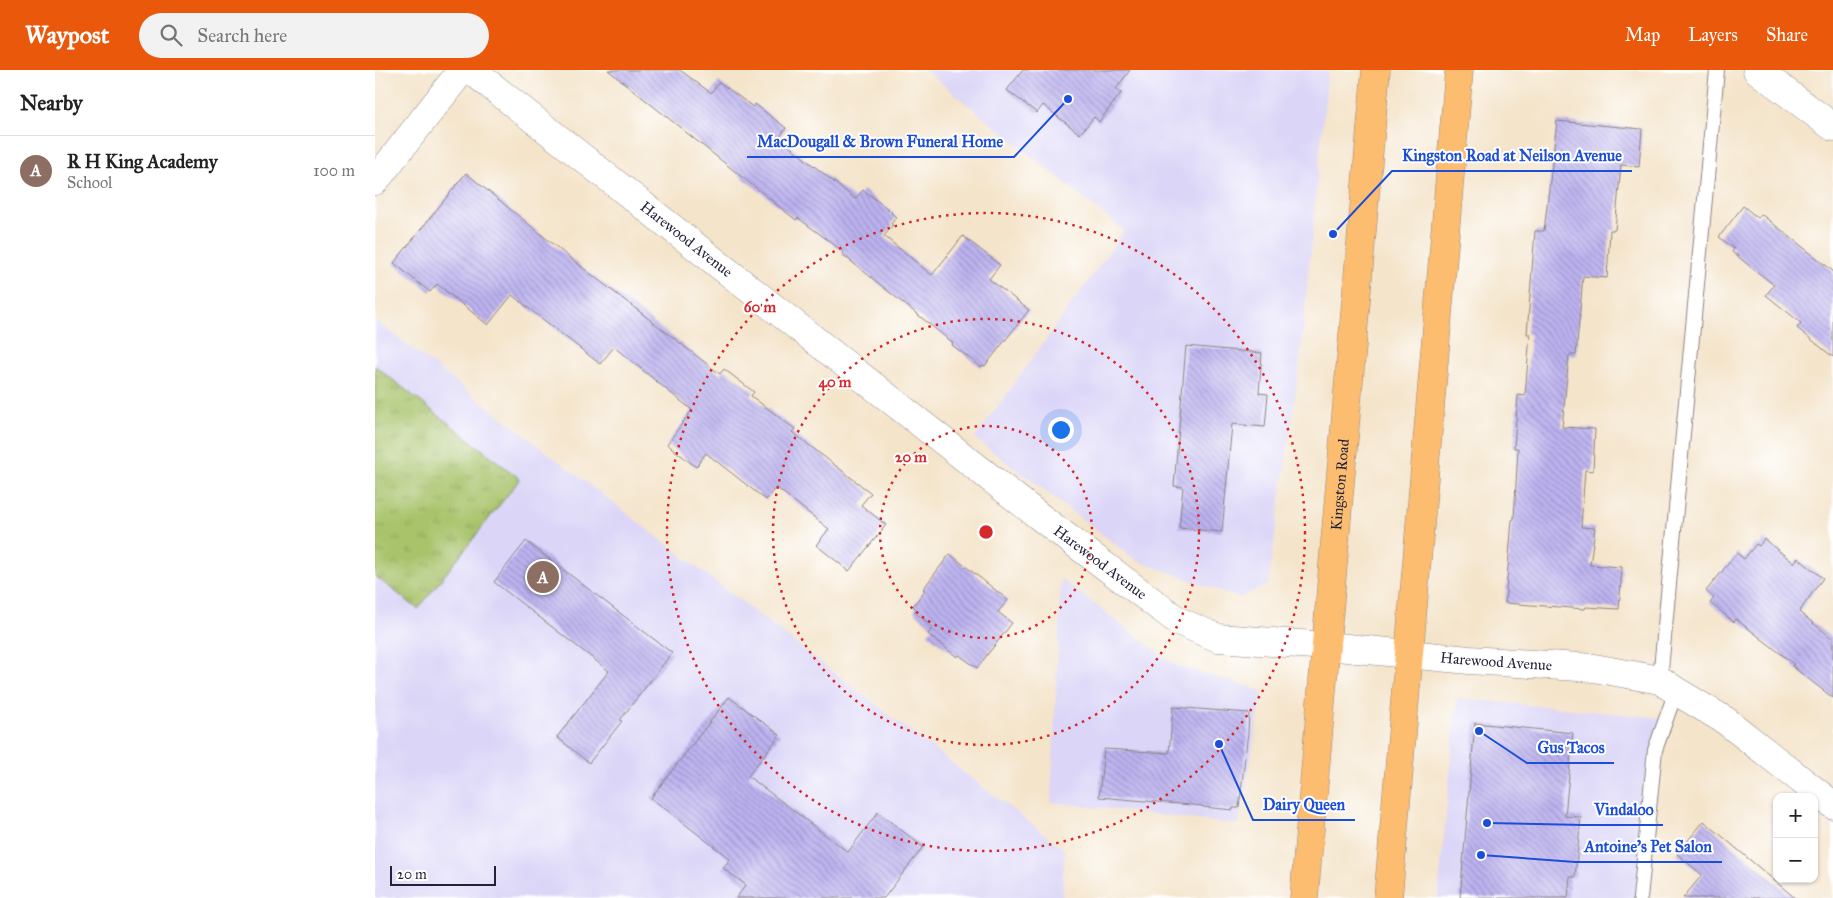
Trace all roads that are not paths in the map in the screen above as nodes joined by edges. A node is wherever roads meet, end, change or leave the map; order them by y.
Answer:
1 (462, 70) edge
2 (471, 70) edge
3 (1376, 70) edge
4 (1459, 70) edge
5 (1717, 70) edge
6 (1757, 70) edge
7 (1833, 127) edge
8 (375, 181) edge
9 (1327, 646) junction
10 (1409, 654) junction
11 (1668, 685) junction
12 (1833, 805) edge
13 (1304, 898) edge
14 (1388, 898) edge
15 (1640, 898) edge

1 - 8 street
2 - 9 street, Harewood Avenue
3 - 9 main road, Kingston Road
4 - 10 main road
5 - 11 lane
6 - 7 street
9 - 10 street, Harewood Avenue
9 - 13 main road, Kingston Road
10 - 11 street, Harewood Avenue
10 - 14 main road
11 - 12 street, Harewood Avenue
11 - 15 lane

